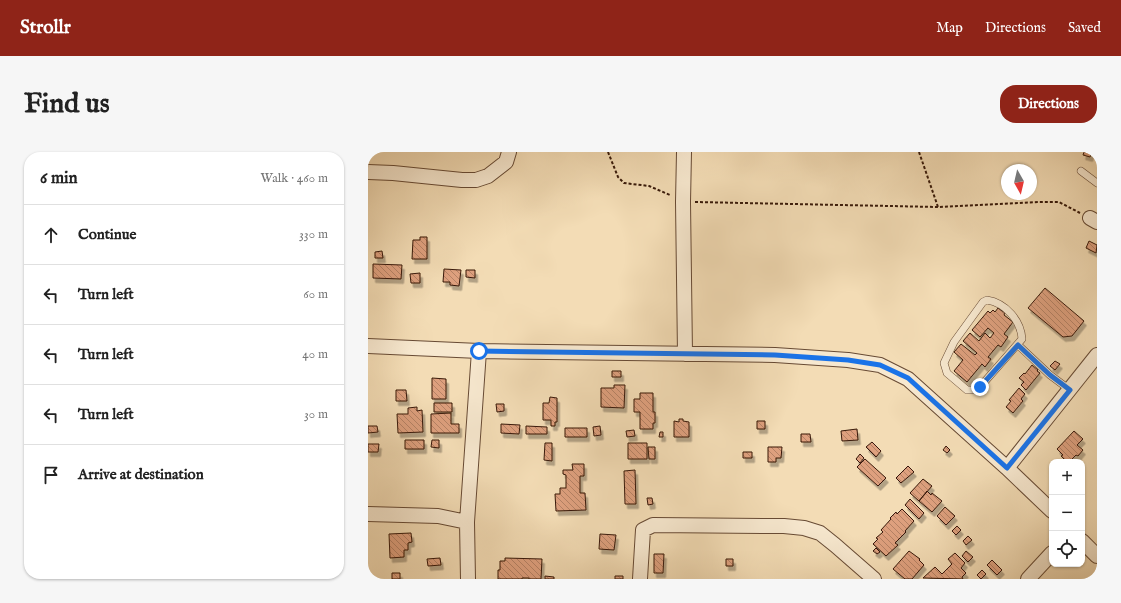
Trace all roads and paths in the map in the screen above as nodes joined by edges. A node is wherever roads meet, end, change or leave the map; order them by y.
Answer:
1 (509, 152) edge
2 (608, 152) edge
3 (684, 152) edge
4 (919, 152) edge
5 (1081, 171) dead end
6 (368, 172) edge
7 (1097, 183) edge
8 (683, 202) junction
9 (938, 207) junction
10 (1093, 220) edge
11 (1018, 345) junction
12 (368, 346) edge
13 (479, 351) junction
14 (685, 354) junction
15 (1097, 355) edge
16 (1070, 390) junction
17 (1007, 468) junction
18 (1049, 508) edge
19 (368, 514) edge
20 (467, 522) junction
21 (1085, 544) edge
22 (1049, 556) edge
23 (1097, 556) edge
24 (468, 579) edge
25 (640, 579) edge
26 (874, 579) edge
27 (1028, 579) edge

1 - 6 street
2 - 8 path
3 - 8 street
4 - 9 path
5 - 7 lane
8 - 9 path
8 - 14 street
9 - 10 path
11 - 11 lane
11 - 16 lane
12 - 13 street
13 - 14 street
13 - 20 street
14 - 17 street
15 - 16 street
16 - 17 street
17 - 18 street
19 - 20 street
20 - 24 street
21 - 23 street
22 - 27 street
25 - 26 street

